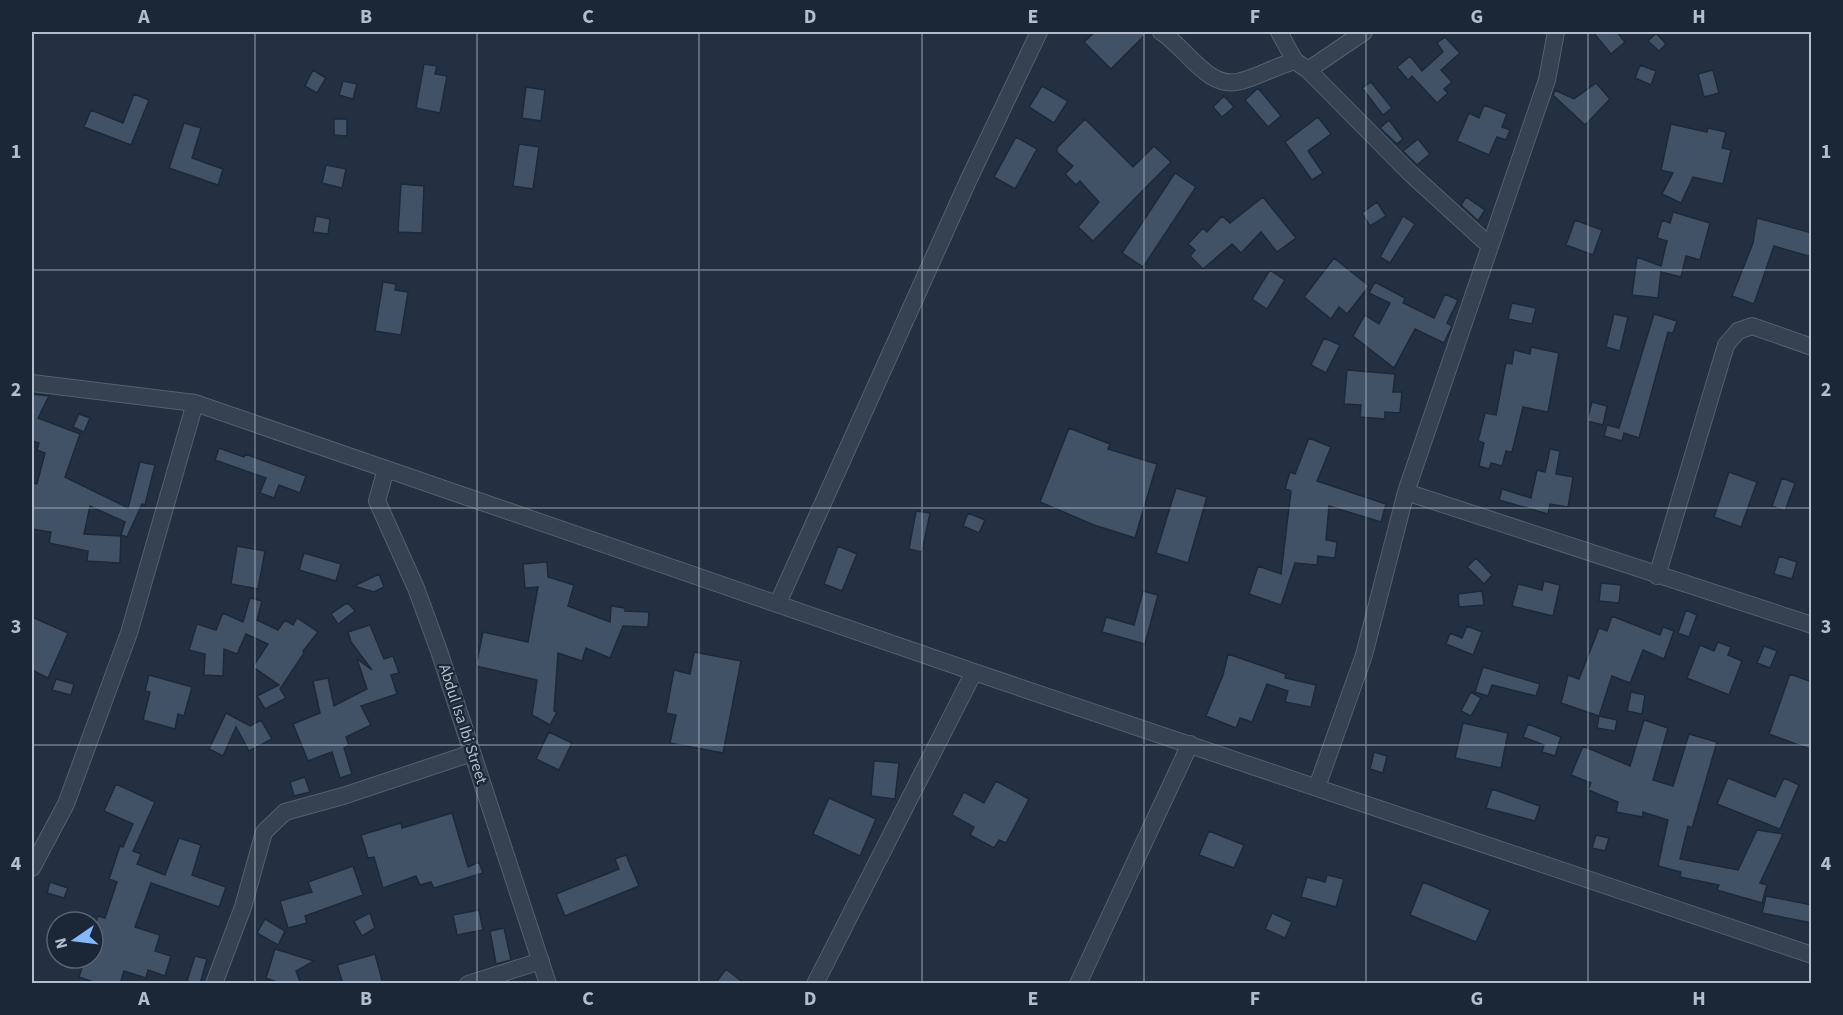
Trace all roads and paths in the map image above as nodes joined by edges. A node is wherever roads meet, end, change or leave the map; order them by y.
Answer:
1 (1039, 32) edge
2 (1161, 32) edge
3 (1279, 32) edge
4 (1364, 32) edge
5 (1556, 32) edge
6 (1301, 66) junction
7 (1490, 246) junction
8 (1812, 347) edge
9 (32, 382) edge
10 (195, 403) junction
11 (386, 469) junction
12 (1406, 492) junction
13 (1657, 576) junction
14 (778, 603) junction
15 (1812, 625) edge
16 (974, 672) junction
17 (1190, 744) junction
18 (472, 753) junction
19 (1317, 788) junction
20 (32, 868) edge
21 (1812, 955) edge
22 (541, 961) junction
23 (214, 984) edge
24 (468, 984) edge
25 (548, 984) edge
26 (814, 984) edge
27 (1078, 984) edge

1 - 14 street
2 - 6 street
3 - 6 street
4 - 6 street
5 - 7 street
6 - 7 street
7 - 12 street
8 - 13 street
9 - 10 street
10 - 11 street
10 - 20 street
11 - 14 street
11 - 18 street, Abdul Isa Ibi Street
12 - 13 street
12 - 19 street
13 - 15 street
14 - 16 street
16 - 17 street
16 - 26 street
17 - 19 street
17 - 27 street
18 - 22 street, Abdul Isa Ibi Street
18 - 23 street
19 - 21 street
22 - 24 street
22 - 25 street, Abdul Isa Ibi Street

